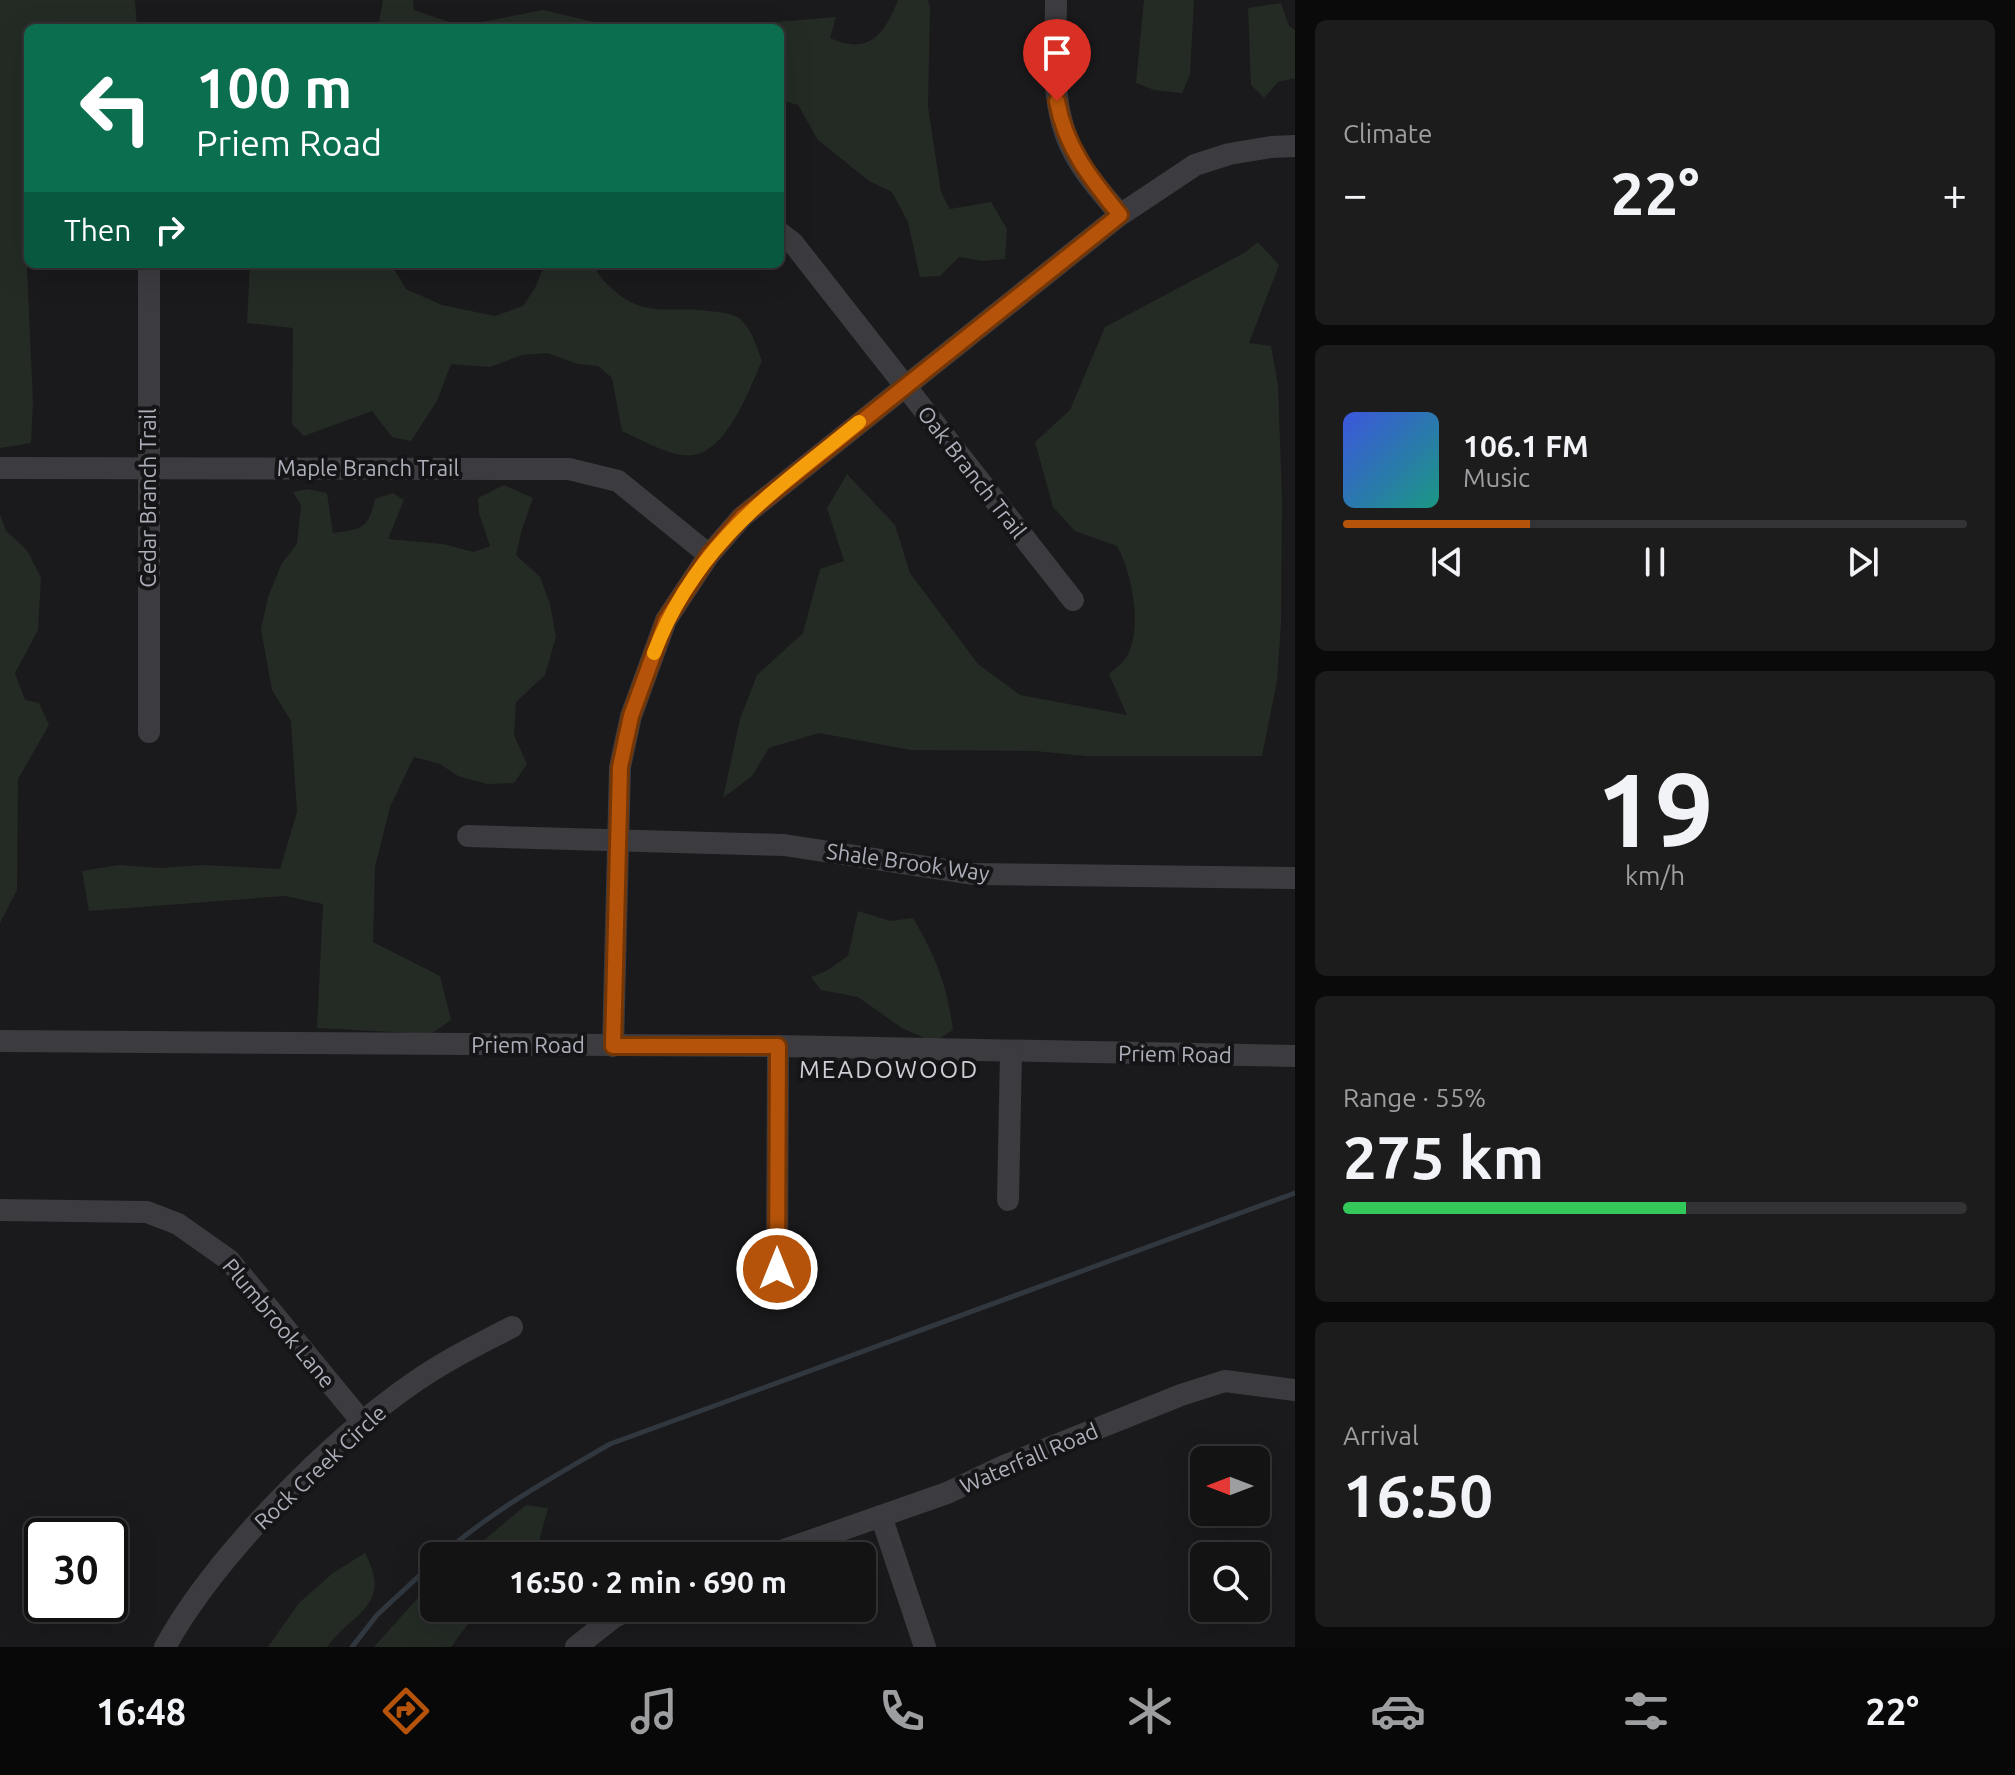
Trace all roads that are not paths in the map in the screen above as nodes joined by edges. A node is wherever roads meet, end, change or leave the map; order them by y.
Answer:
1 (1056, 0) edge
2 (1295, 146) edge
3 (1120, 215) junction
4 (784, 236) edge
5 (149, 268) edge
6 (904, 386) junction
7 (148, 467) junction
8 (0, 468) edge
9 (709, 555) junction
10 (1073, 600) dead end
11 (149, 732) dead end
12 (468, 836) dead end
13 (618, 841) junction
14 (1295, 878) edge
15 (0, 1041) edge
16 (613, 1046) junction
17 (778, 1046) junction
18 (1011, 1052) junction
19 (1295, 1056) edge
20 (1008, 1200) dead end
21 (0, 1210) edge
22 (777, 1269) dead end
23 (512, 1327) dead end
24 (1295, 1390) edge
25 (363, 1423) junction
26 (881, 1516) junction
27 (807, 1542) edge
28 (608, 1622) edge
29 (165, 1647) edge
30 (576, 1647) edge
31 (925, 1647) edge

1 - 3 street
2 - 3 street
3 - 6 street
4 - 6 street, Oak Branch Trail
5 - 7 street, Cedar Branch Trail
6 - 9 street
6 - 10 street, Oak Branch Trail
7 - 8 street, Maple Branch Trail
7 - 9 street, Maple Branch Trail
7 - 11 street, Cedar Branch Trail
9 - 13 street
12 - 13 street, Shale Brook Way
13 - 14 street, Shale Brook Way
13 - 16 street
15 - 16 street, Priem Road
16 - 17 street, Priem Road
17 - 18 street, Priem Road
17 - 22 street
18 - 19 street, Priem Road
18 - 20 street
21 - 25 street, Plumbrook Lane
23 - 25 street, Rock Creek Circle
24 - 26 street, Waterfall Road
25 - 29 street, Rock Creek Circle
26 - 27 street, Waterfall Road
26 - 31 street
28 - 30 street

